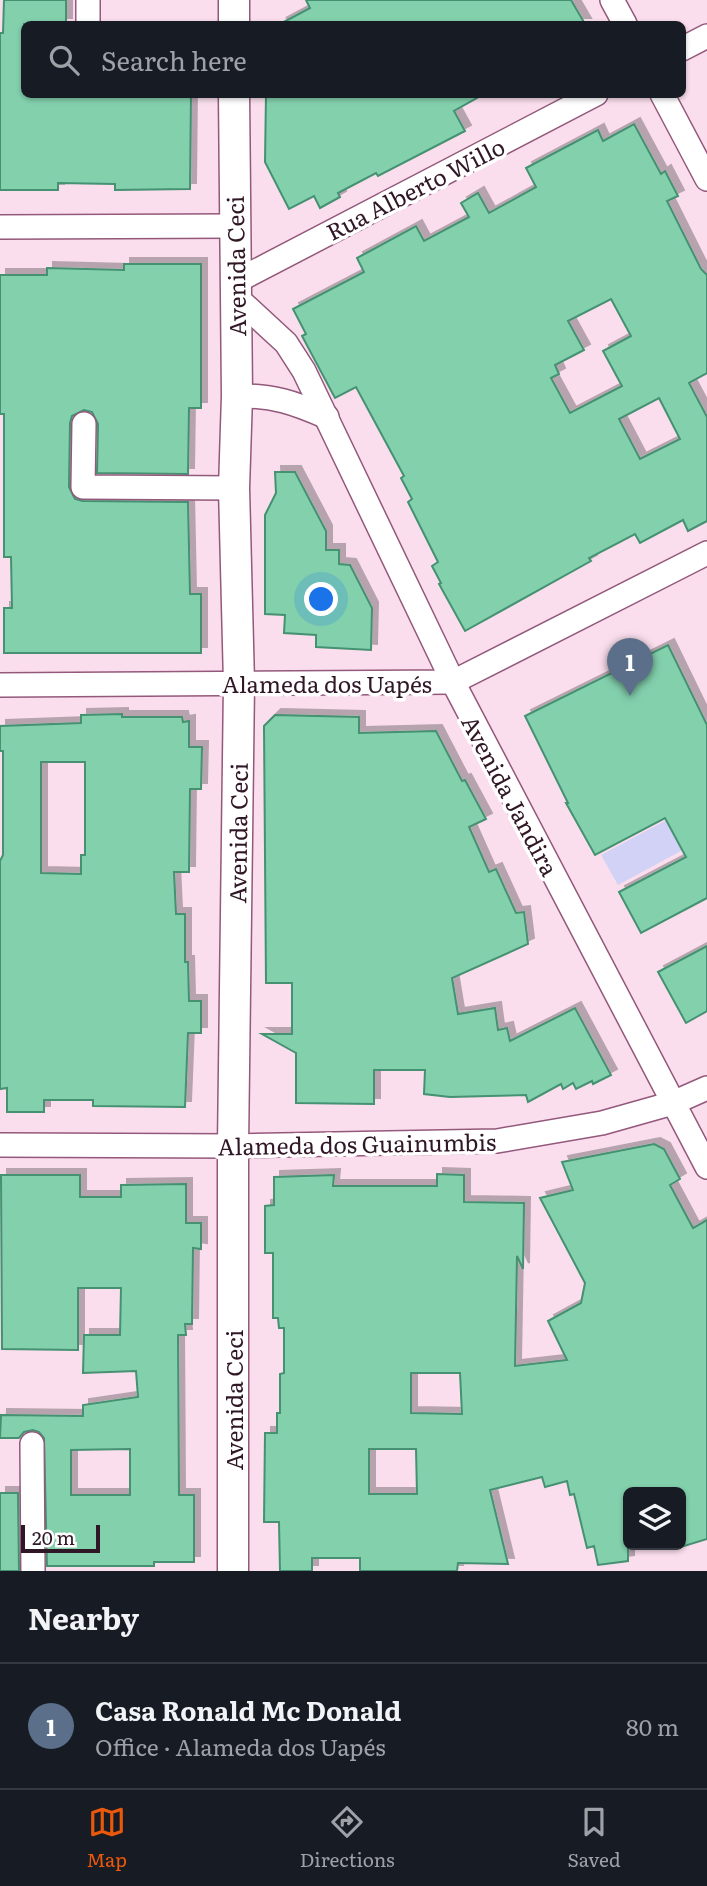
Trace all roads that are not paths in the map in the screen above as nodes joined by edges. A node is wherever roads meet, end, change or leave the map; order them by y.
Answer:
1 (88, 0) edge
2 (234, 0) edge
3 (612, 0) edge
4 (88, 21) edge
5 (234, 21) edge
6 (623, 21) edge
7 (707, 36) edge
8 (686, 48) edge
9 (234, 98) edge
10 (589, 98) edge
11 (664, 98) edge
12 (707, 179) edge
13 (234, 226) junction
14 (0, 227) edge
15 (235, 289) junction
16 (237, 396) junction
17 (327, 417) junction
18 (84, 424) dead end
19 (234, 488) junction
20 (707, 553) edge
21 (453, 682) junction
22 (239, 683) junction
23 (0, 685) edge
24 (707, 1088) edge
25 (673, 1103) junction
26 (0, 1145) edge
27 (233, 1146) junction
28 (707, 1167) edge
29 (32, 1444) dead end
30 (33, 1571) edge
31 (233, 1571) edge

1 - 4 street
2 - 5 street
3 - 6 street
7 - 8 street
9 - 13 street, Avenida Ceci
10 - 15 street, Rua Alberto Willo
11 - 12 street
13 - 14 street
13 - 15 street, Avenida Ceci
15 - 16 street, Avenida Ceci
15 - 17 street, Avenida Jandira
16 - 17 street
16 - 19 street, Avenida Ceci
17 - 21 street, Avenida Jandira
18 - 19 street
19 - 22 street, Avenida Ceci
20 - 21 street, Alameda dos Uapés
21 - 22 street, Alameda dos Uapés
21 - 25 street, Avenida Jandira
22 - 23 street, Alameda dos Uapés
22 - 27 street, Avenida Ceci
24 - 25 street, Alameda dos Guainumbis
25 - 27 street, Alameda dos Guainumbis
25 - 28 street, Avenida Jandira
26 - 27 street, Alameda dos Guainumbis
27 - 31 street, Avenida Ceci
29 - 30 street

